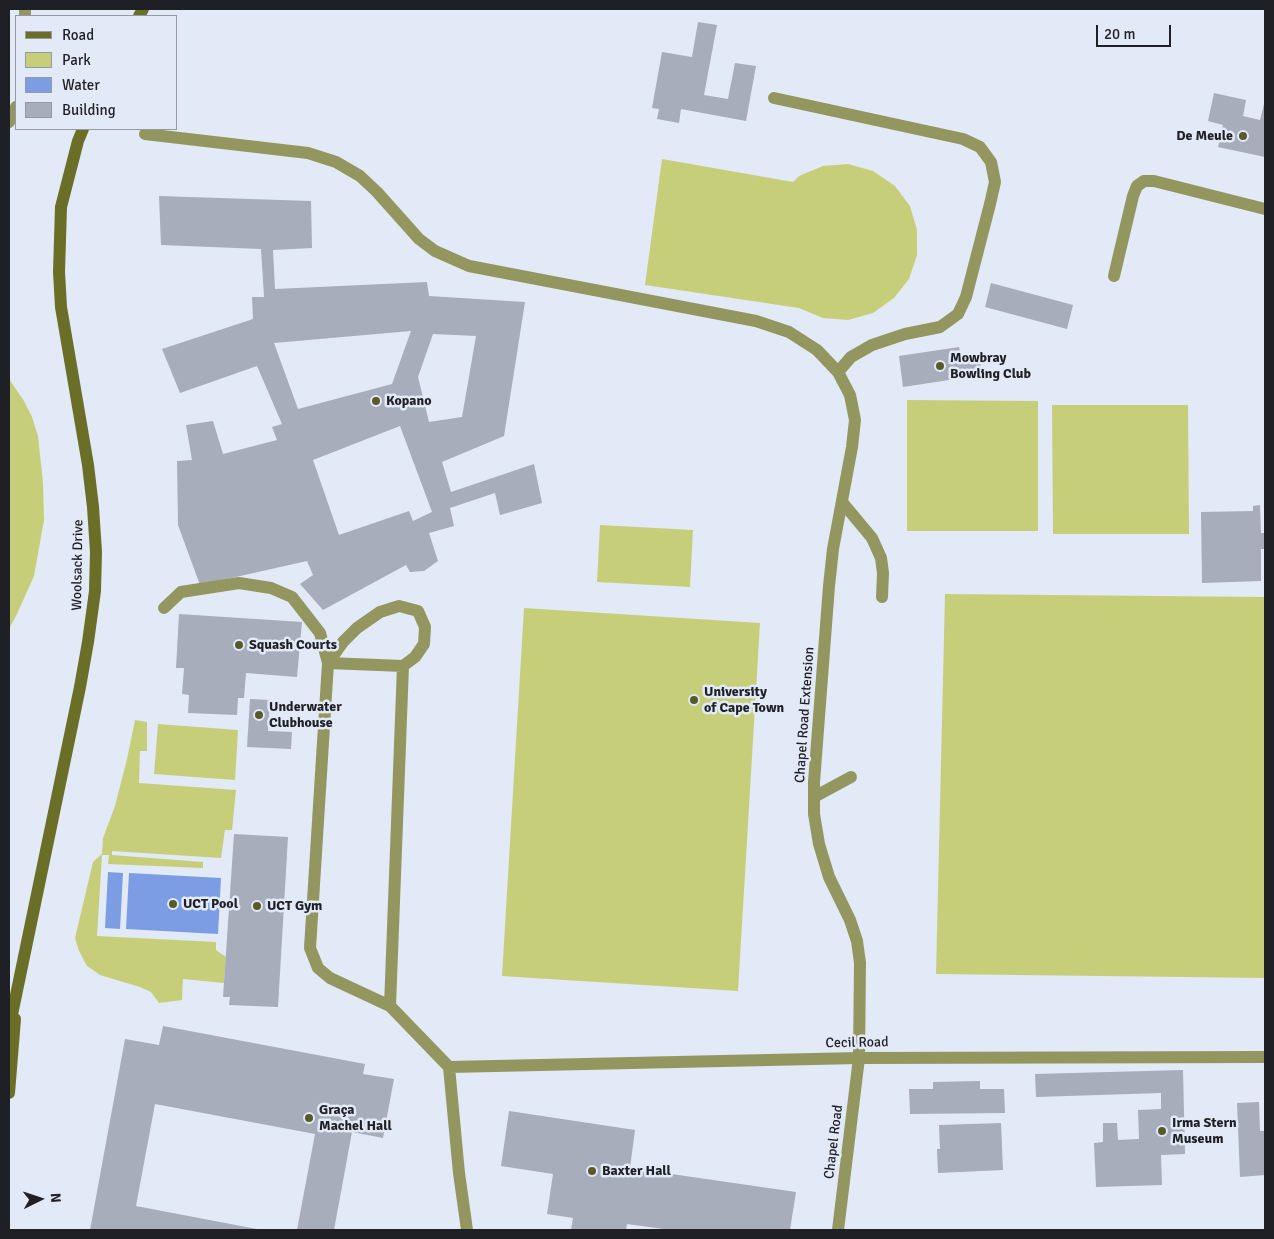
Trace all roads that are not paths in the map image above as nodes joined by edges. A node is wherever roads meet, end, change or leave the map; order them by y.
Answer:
1 (774, 98) dead end
2 (15, 109) edge
3 (9, 122) edge
4 (83, 130) edge
5 (145, 134) dead end
6 (1265, 209) edge
7 (1114, 276) dead end
8 (838, 372) junction
9 (842, 502) junction
10 (882, 597) dead end
11 (164, 608) dead end
12 (328, 663) junction
13 (403, 666) junction
14 (851, 778) dead end
15 (814, 797) junction
16 (19, 977) junction
17 (9, 990) edge
18 (390, 1006) junction
19 (9, 1029) edge
20 (1265, 1057) edge
21 (859, 1058) junction
22 (449, 1067) junction
23 (9, 1094) edge
24 (467, 1230) edge
25 (838, 1230) edge

1 - 8 street
2 - 3 street
4 - 16 main road, Woolsack Drive
5 - 8 street, Chapel Road Extension
6 - 7 street
8 - 9 street, Chapel Road Extension
9 - 10 street
9 - 15 street, Chapel Road Extension
11 - 12 street
12 - 13 street
12 - 13 street
12 - 18 street
13 - 18 street
14 - 15 street
15 - 21 street, Chapel Road Extension
16 - 17 main road
16 - 19 main road, Woolsack Drive
16 - 23 main road
18 - 22 street
20 - 21 street, Cecil Road
21 - 22 street, Cecil Road
21 - 25 street, Chapel Road
22 - 24 street

